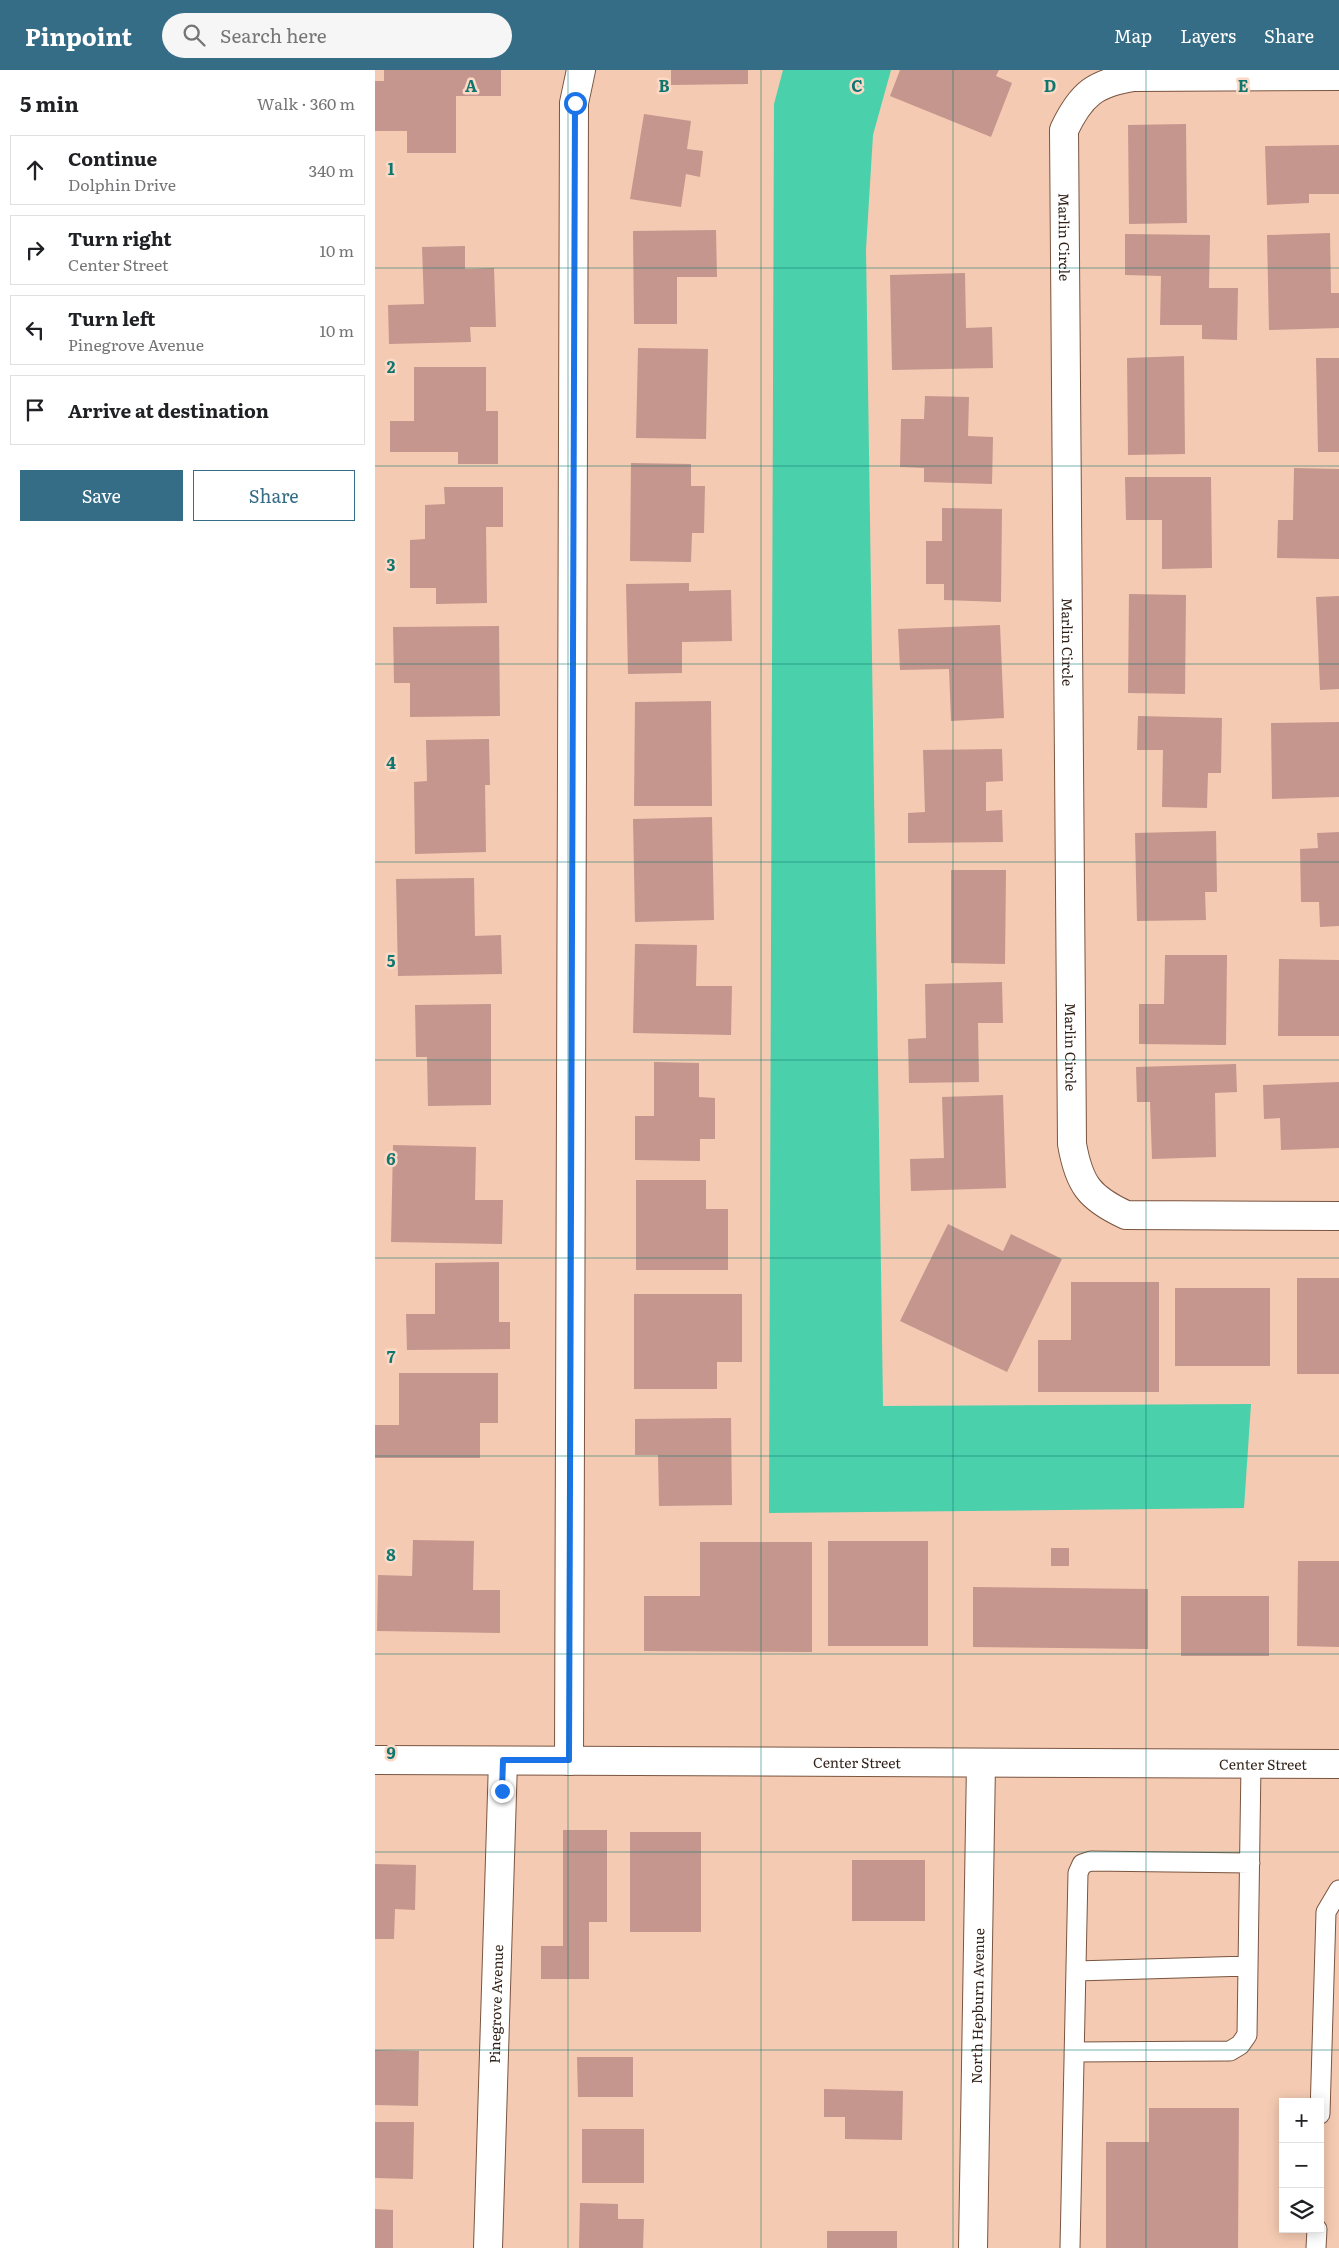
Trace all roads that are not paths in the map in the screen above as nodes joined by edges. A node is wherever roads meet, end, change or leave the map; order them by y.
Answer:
1 (581, 70) edge
2 (1339, 76) edge
3 (1339, 1216) edge
4 (375, 1760) edge
5 (503, 1760) junction
6 (569, 1760) junction
7 (981, 1763) junction
8 (1251, 1764) junction
9 (1339, 1764) edge
10 (1250, 1863) junction
11 (1339, 1890) edge
12 (1248, 1966) junction
13 (1076, 1971) junction
14 (1331, 2031) edge
15 (1074, 2052) junction
16 (1322, 2098) edge
17 (1317, 2233) edge
18 (488, 2248) edge
19 (973, 2248) edge
20 (1070, 2248) edge
21 (1316, 2248) edge

1 - 6 street
2 - 3 street, Marlin Circle
4 - 5 street, Center Street
5 - 6 street, Center Street
5 - 18 street, Pinegrove Avenue
6 - 7 street, Center Street
7 - 8 street, Center Street
7 - 19 street, North Hepburn Avenue
8 - 9 street, Center Street
8 - 10 lane
10 - 12 lane
10 - 13 lane
11 - 14 lane
12 - 13 lane
12 - 15 lane
13 - 15 lane
14 - 16 lane
15 - 20 lane
17 - 21 lane

